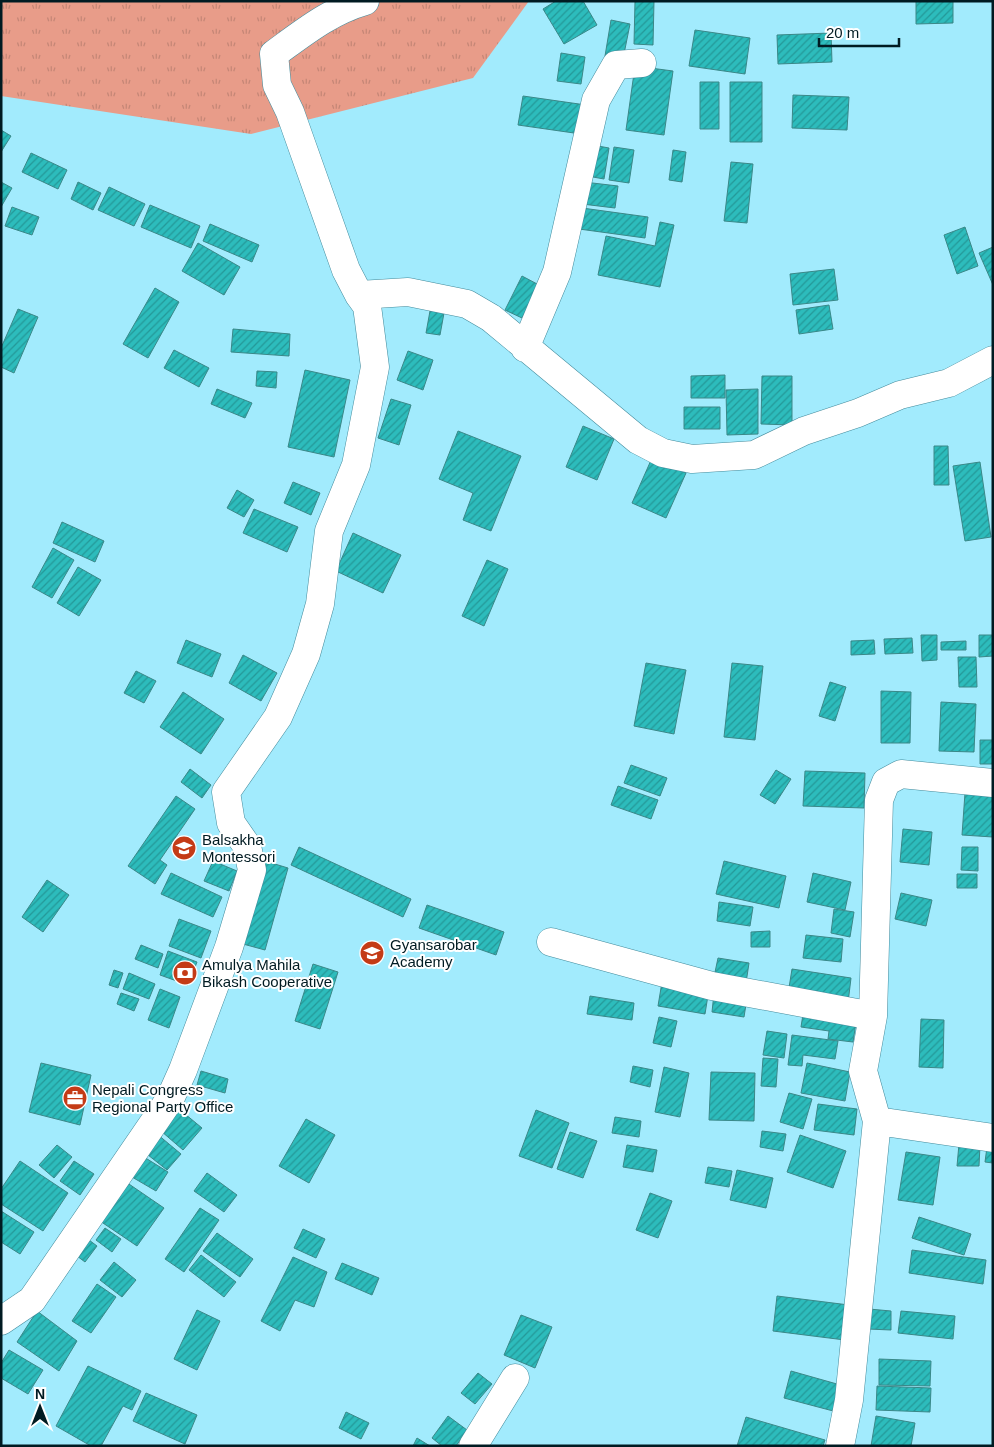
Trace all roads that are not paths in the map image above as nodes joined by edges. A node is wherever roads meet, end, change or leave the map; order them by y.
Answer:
1 (364, 1) edge
2 (642, 62) dead end
3 (358, 295) junction
4 (525, 348) junction
5 (993, 360) edge
6 (993, 783) edge
7 (551, 942) dead end
8 (874, 1016) junction
9 (877, 1122) junction
10 (993, 1138) edge
11 (1, 1321) edge
12 (515, 1378) dead end
13 (473, 1446) edge
14 (840, 1446) edge

1 - 3 street
2 - 4 street
3 - 4 street
3 - 11 street
4 - 5 street
6 - 8 street
7 - 8 street
8 - 9 street
9 - 10 street
9 - 14 street
12 - 13 street

